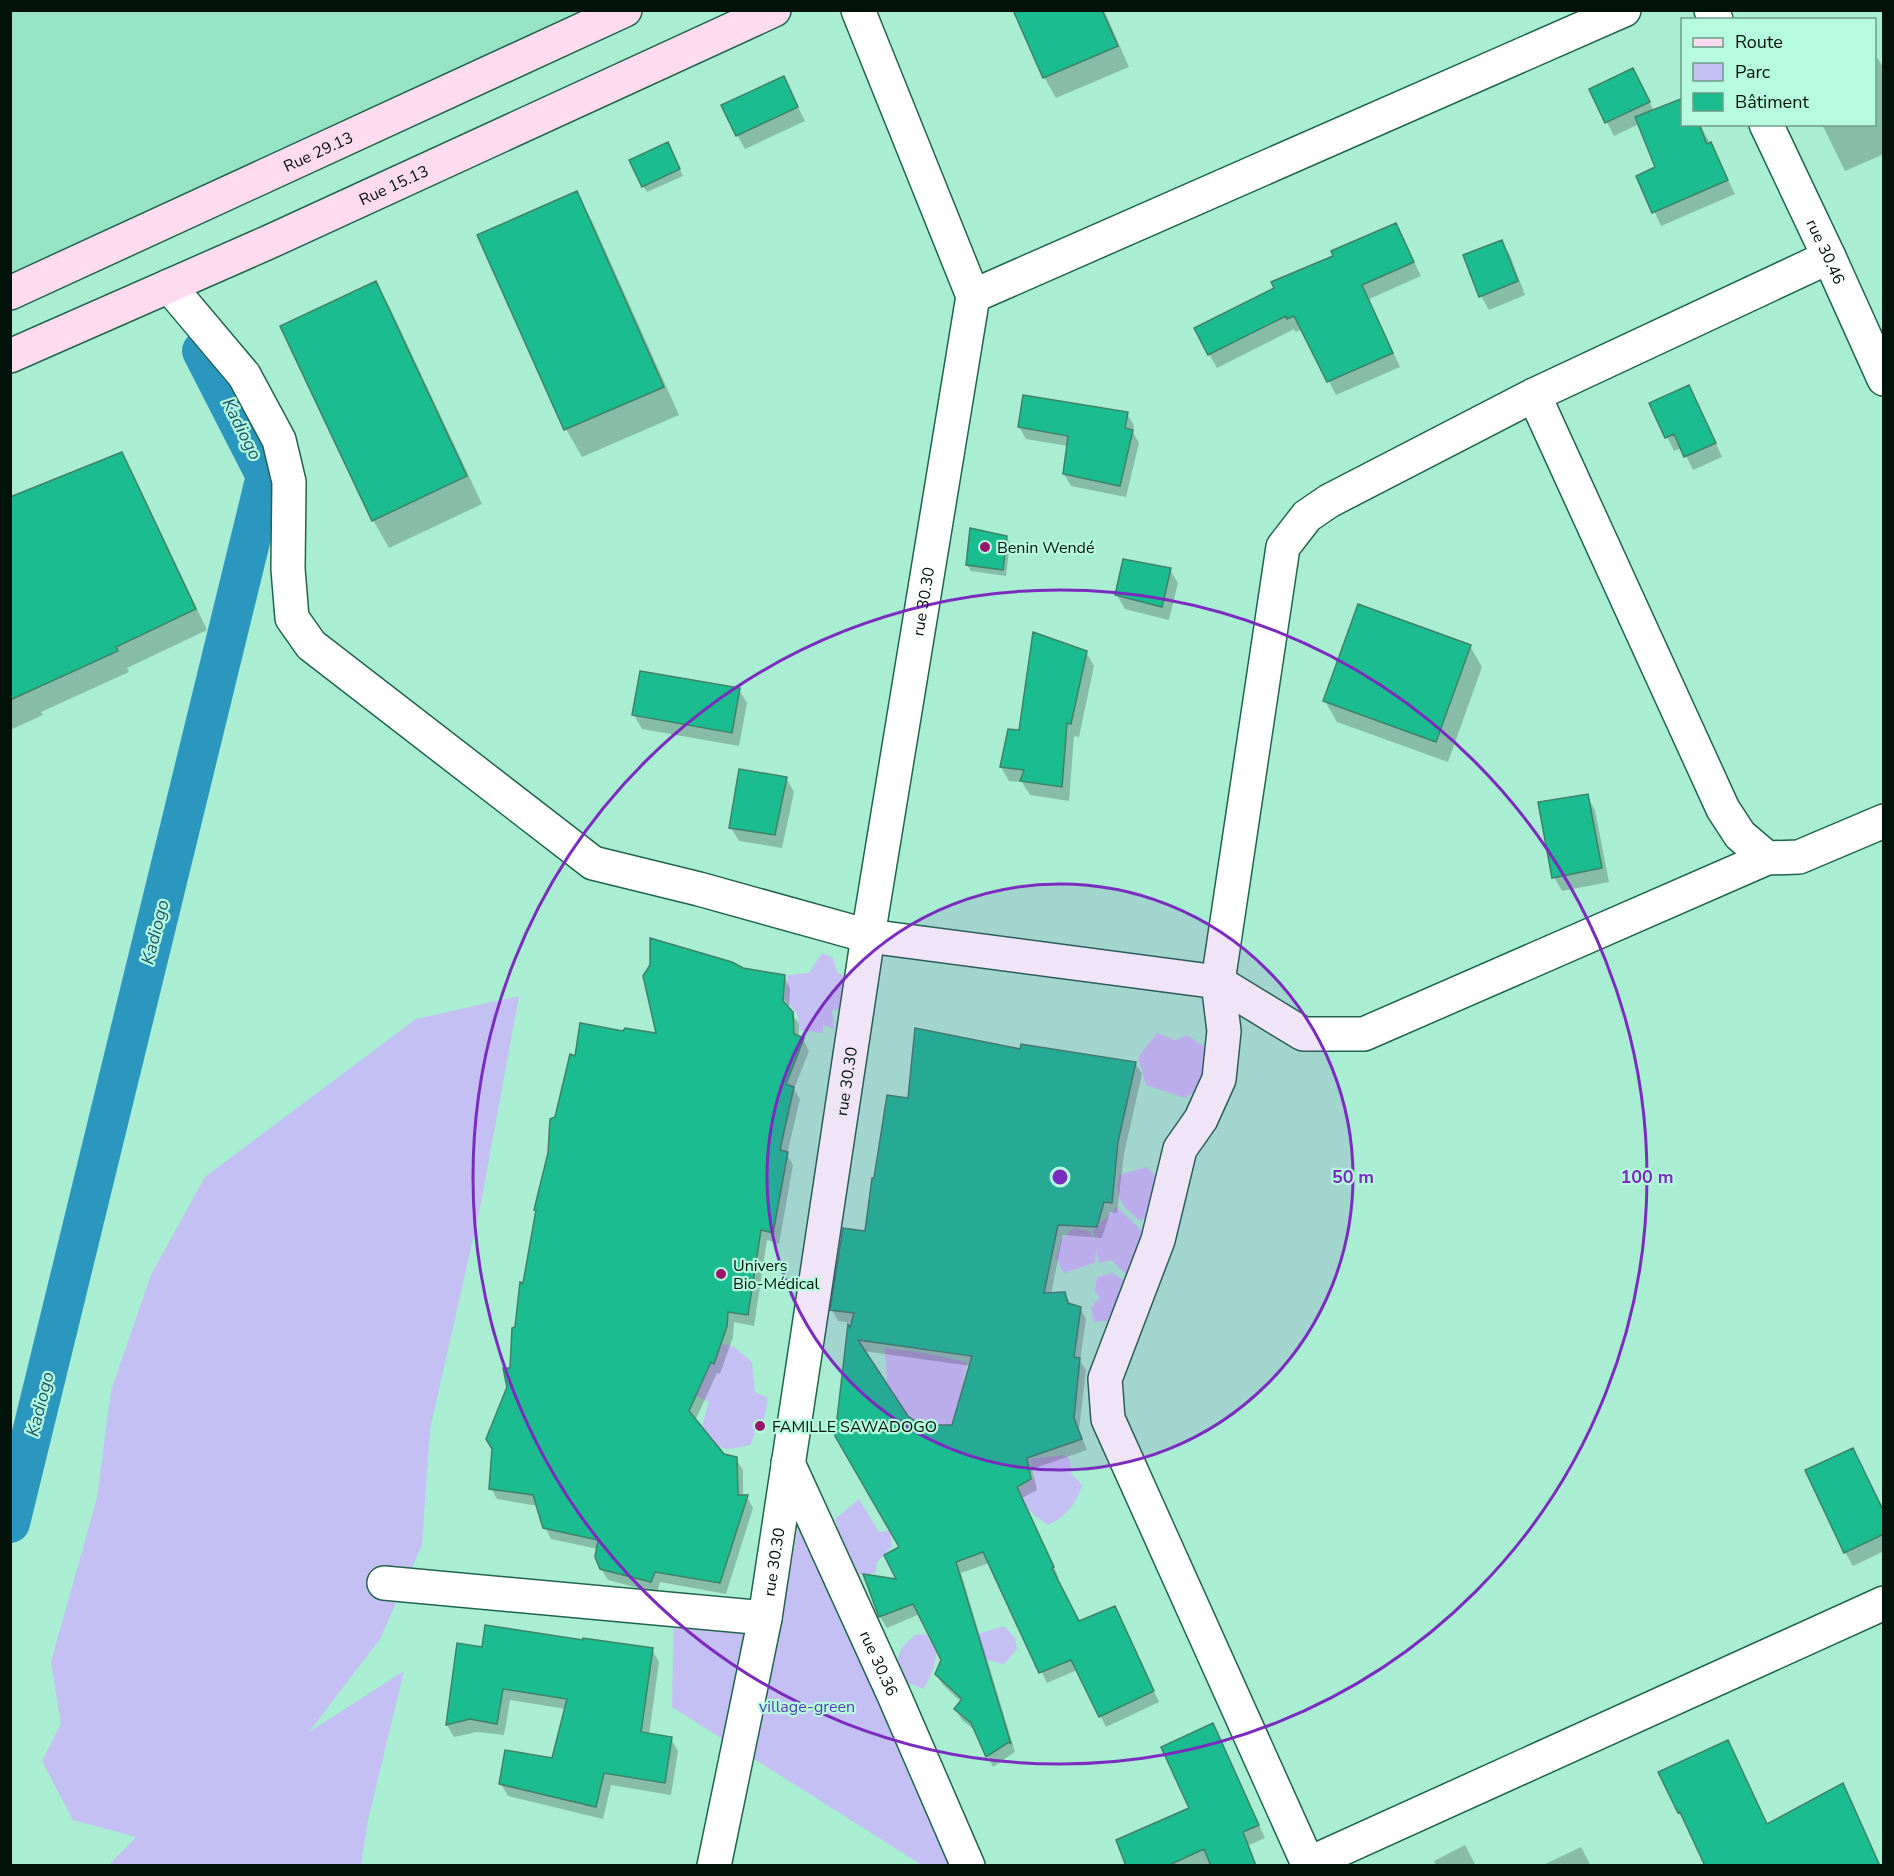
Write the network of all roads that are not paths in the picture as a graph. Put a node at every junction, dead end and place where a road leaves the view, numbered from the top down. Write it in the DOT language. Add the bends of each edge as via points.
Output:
graph roads {
  1 [pos="625,10"];
  2 [pos="774,10"];
  3 [pos="858,10"];
  4 [pos="1624,10"];
  5 [pos="1767,126"];
  6 [pos="1829,256"];
  7 [pos="169,286"];
  8 [pos="10,293"];
  9 [pos="974,296"];
  10 [pos="10,356"];
  11 [pos="1884,379"];
  12 [pos="1534,396"];
  13 [pos="1884,821"];
  14 [pos="1767,858"];
  15 [pos="868,936"];
  16 [pos="1218,982"];
  17 [pos="788,1463"];
  18 [pos="384,1583"];
  19 [pos="1884,1603"];
  20 [pos="765,1618"];
  21 [pos="1308,1865"];
  22 [pos="714,1866"];
  23 [pos="968,1866"];
  1 -- 8 [label="main road, Rue 29.13"];
  2 -- 7 [label="main road, Rue 15.13"];
  3 -- 9 [label="street"];
  4 -- 9 [label="street"];
  5 -- 6 [label="street, rue 30.46"];
  6 -- 11 [label="street, rue 30.46"];
  6 -- 12 [label="street"];
  7 -- 10 [label="main road, Rue 15.13"];
  7 -- 15 [label="street" via="244,375 279,440 289,482 292,618 311,645 593,863"];
  9 -- 15 [label="street, rue 30.30"];
  12 -- 14 [label="street" via="1723,809 1740,835"];
  12 -- 16 [label="street" via="1329,501 1307,516 1283,547"];
  13 -- 14 [label="street" via="1799,857"];
  14 -- 16 [label="street" via="1364,1034 1303,1034"];
  15 -- 16 [label="street"];
  15 -- 17 [label="street, rue 30.30"];
  16 -- 21 [label="street" via="1224,1031 1219,1079 1201,1119 1180,1149 1158,1240 1105,1378 1108,1419"];
  17 -- 20 [label="street, rue 30.30"];
  17 -- 23 [label="street, rue 30.36"];
  18 -- 20 [label="street"];
  19 -- 21 [label="street"];
  20 -- 22 [label="street, rue 30.30"];
}
